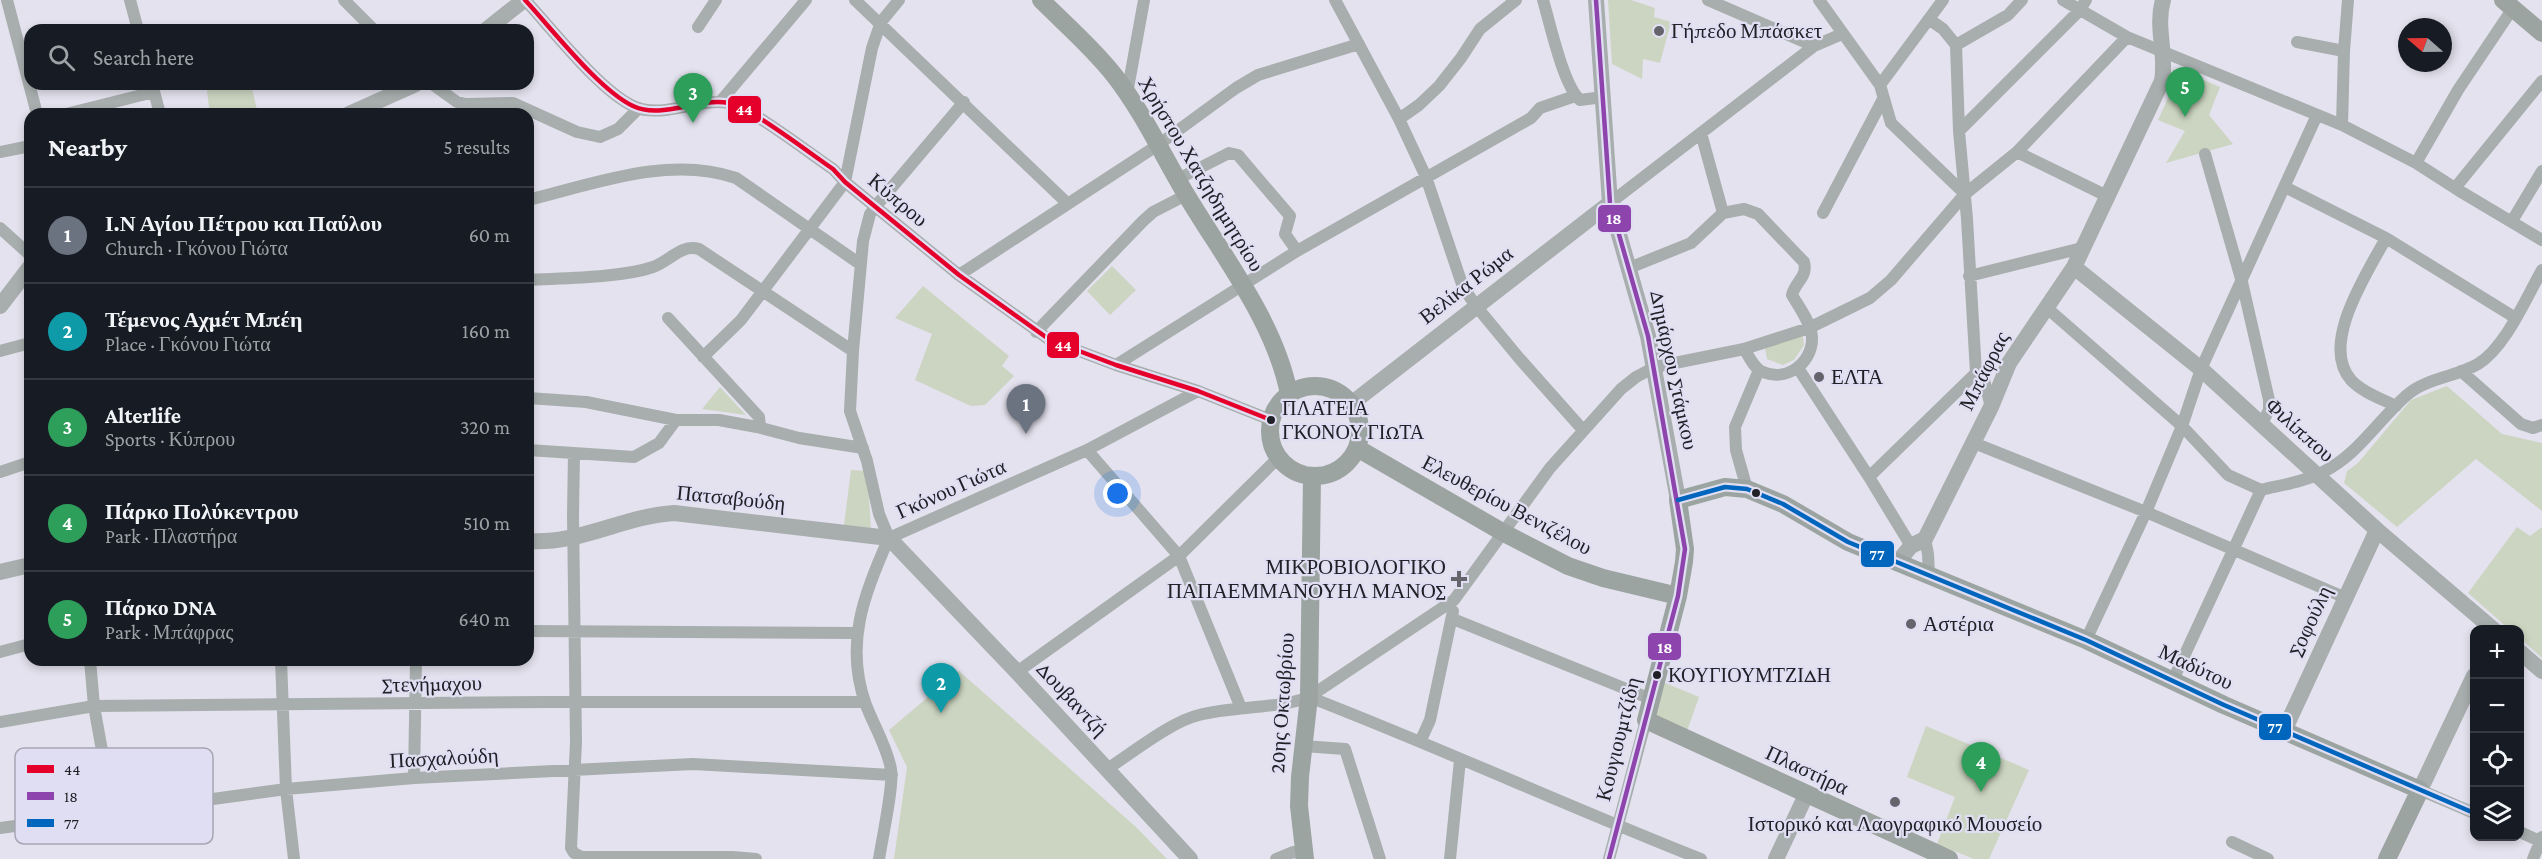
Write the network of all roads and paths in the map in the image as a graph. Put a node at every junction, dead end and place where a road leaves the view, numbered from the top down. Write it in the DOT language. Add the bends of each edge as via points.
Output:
graph roads {
  1 [pos="7,0"];
  2 [pos="130,0"];
  3 [pos="344,0"];
  4 [pos="524,0"];
  5 [pos="716,0"];
  6 [pos="806,0"];
  7 [pos="855,0"];
  8 [pos="899,0"];
  9 [pos="1041,0"];
  10 [pos="1144,0"];
  11 [pos="1335,0"];
  12 [pos="1516,0"];
  13 [pos="1543,0"];
  14 [pos="1596,0"];
  15 [pos="1708,0"];
  16 [pos="1819,0"];
  17 [pos="1943,0"];
  18 [pos="2022,0"];
  19 [pos="2063,0"];
  20 [pos="2163,0"];
  21 [pos="2348,0"];
  22 [pos="2508,4"];
  23 [pos="2082,5"];
  24 [pos="1930,20"];
  25 [pos="881,22"];
  26 [pos="136,24"];
  27 [pos="368,24"];
  28 [pos="494,24"];
  29 [pos="698,27"];
  30 [pos="2542,33"];
  31 [pos="1842,34"];
  32 [pos="2127,37"];
  33 [pos="2297,42"];
  34 [pos="1359,44"];
  35 [pos="1956,45"];
  36 [pos="1814,46"];
  37 [pos="2161,51"];
  38 [pos="2344,51"];
  39 [pos="24,65"];
  40 [pos="2542,81"];
  41 [pos="1880,85"];
  42 [pos="31,90"];
  43 [pos="146,90"];
  44 [pos="154,90"];
  45 [pos="403,90"];
  46 [pos="441,90"];
  47 [pos="1127,94"];
  48 [pos="1603,97"];
  49 [pos="1577,98"];
  50 [pos="1883,99"];
  51 [pos="720,102"];
  52 [pos="964,102"];
  53 [pos="35,108"];
  54 [pos="86,108"];
  55 [pos="158,108"];
  56 [pos="362,108"];
  57 [pos="524,108"];
  58 [pos="639,108"];
  59 [pos="534,113"];
  60 [pos="2317,115"];
  61 [pos="1399,118"];
  62 [pos="2342,125"];
  63 [pos="1959,131"];
  64 [pos="1701,133"];
  65 [pos="1158,145"];
  66 [pos="24,147"];
  67 [pos="0,152"];
  68 [pos="2017,152"];
  69 [pos="2205,154"];
  70 [pos="2416,163"];
  71 [pos="2542,171"];
  72 [pos="1426,177"];
  73 [pos="845,182"];
  74 [pos="1182,187"];
  75 [pos="2285,187"];
  76 [pos="2455,188"];
  77 [pos="1965,194"];
  78 [pos="2106,196"];
  79 [pos="534,199"];
  80 [pos="1068,203"];
  81 [pos="1610,203"];
  82 [pos="876,206"];
  83 [pos="1723,213"];
  84 [pos="1823,213"];
  85 [pos="2512,221"];
  86 [pos="0,228"];
  87 [pos="812,229"];
  88 [pos="2386,238"];
  89 [pos="2542,240"];
  90 [pos="2082,248"];
  91 [pos="24,250"];
  92 [pos="1298,251"];
  93 [pos="860,264"];
  94 [pos="2074,267"];
  95 [pos="1629,268"];
  96 [pos="2542,270"];
  97 [pos="24,275"];
  98 [pos="958,275"];
  99 [pos="1969,276"];
  100 [pos="534,280"];
  101 [pos="2242,282"];
  102 [pos="1243,284"];
  103 [pos="764,292"];
  104 [pos="0,306"];
  105 [pos="1476,306"];
  106 [pos="2047,308"];
  107 [pos="2514,317"];
  108 [pos="668,318"];
  109 [pos="1809,328"];
  110 [pos="1036,332"];
  111 [pos="24,345"];
  112 [pos="1744,349"];
  113 [pos="0,351"];
  114 [pos="853,351"];
  115 [pos="703,357"];
  116 [pos="1116,365"];
  117 [pos="1654,367"];
  118 [pos="1798,368"];
  119 [pos="2201,369"];
  120 [pos="1759,370"];
  121 [pos="2461,372"];
  122 [pos="1976,373"];
  123 [pos="1198,391"];
  124 [pos="1289,394"];
  125 [pos="534,398"];
  126 [pos="1351,404"];
  127 [pos="2396,406"];
  128 [pos="1991,407"];
  129 [pos="676,420"];
  130 [pos="1271,420"];
  131 [pos="2261,425"];
  132 [pos="2542,425"];
  133 [pos="2182,426"];
  134 [pos="760,428"];
  135 [pos="1583,430"];
  136 [pos="1974,443"];
  137 [pos="863,448"];
  138 [pos="1357,448"];
  139 [pos="534,450"];
  140 [pos="1087,450"];
  141 [pos="574,453"];
  142 [pos="1278,458"];
  143 [pos="24,464"];
  144 [pos="0,472"];
  145 [pos="2316,475"];
  146 [pos="1312,477"];
  147 [pos="1869,477"];
  148 [pos="1747,489"];
  149 [pos="2261,490"];
  150 [pos="1678,500"];
  151 [pos="2146,512"];
  152 [pos="2377,530"];
  153 [pos="1504,532"];
  154 [pos="889,538"];
  155 [pos="573,539"];
  156 [pos="534,541"];
  157 [pos="1918,542"];
  158 [pos="2234,550"];
  159 [pos="1179,556"];
  160 [pos="1897,563"];
  161 [pos="24,566"];
  162 [pos="0,572"];
  163 [pos="1929,574"];
  164 [pos="1678,596"];
  165 [pos="2346,598"];
  166 [pos="1454,600"];
  167 [pos="1453,619"];
  168 [pos="2488,625"];
  169 [pos="574,630"];
  170 [pos="534,631"];
  171 [pos="856,633"];
  172 [pos="2086,640"];
  173 [pos="24,646"];
  174 [pos="0,652"];
  175 [pos="2524,656"];
  176 [pos="91,666"];
  177 [pos="281,666"];
  178 [pos="416,666"];
  179 [pos="1017,672"];
  180 [pos="2542,672"];
  181 [pos="2474,679"];
  182 [pos="2173,680"];
  183 [pos="1309,697"];
  184 [pos="1651,699"];
  185 [pos="575,702"];
  186 [pos="865,702"];
  187 [pos="415,704"];
  188 [pos="283,705"];
  189 [pos="94,706"];
  190 [pos="1241,708"];
  191 [pos="1646,720"];
  192 [pos="0,722"];
  193 [pos="2284,731"];
  194 [pos="1421,740"];
  195 [pos="1303,746"];
  196 [pos="102,748"];
  197 [pos="1460,760"];
  198 [pos="1107,769"];
  199 [pos="574,770"];
  200 [pos="892,775"];
  201 [pos="414,778"];
  202 [pos="286,789"];
  203 [pos="2420,790"];
  204 [pos="1806,795"];
  205 [pos="213,799"];
  206 [pos="2470,811"];
  207 [pos="15,826"];
  208 [pos="1619,826"];
  209 [pos="0,828"];
  210 [pos="2524,833"];
  211 [pos="2542,840"];
  212 [pos="2232,842"];
  213 [pos="1305,856"];
  214 [pos="1692,857"];
  215 [pos="294,859"];
  216 [pos="756,859"];
  217 [pos="879,859"];
  218 [pos="1190,859"];
  219 [pos="1276,859"];
  220 [pos="1380,859"];
  221 [pos="1450,859"];
  222 [pos="1609,859"];
  223 [pos="1776,859"];
  224 [pos="1949,859"];
  225 [pos="2268,859"];
  226 [pos="2387,859"];
  227 [pos="2533,859"];
  1 -- 39 [label="street"];
  2 -- 26 [label="street"];
  3 -- 27 [label="street"];
  4 -- 28 [label="street"];
  4 -- 58 [label="street" via="605,86"];
  5 -- 29 [label="street"];
  6 -- 51 [label="street"];
  7 -- 25 [label="street"];
  8 -- 25 [label="street"];
  9 -- 47 [label="main road, Χρήστου Χατζηδημητρίου" via="1100,59"];
  10 -- 47 [label="street"];
  11 -- 34 [label="street"];
  12 -- 61 [label="street" via="1480,29 1439,86"];
  13 -- 49 [label="street" via="1567,81"];
  14 -- 48 [label="street, Δημάρχου Στάμκου"];
  15 -- 36 [label="street"];
  16 -- 31 [label="street"];
  17 -- 24 [label="street"];
  18 -- 35 [label="street" via="2008,15"];
  19 -- 23 [label="street"];
  20 -- 37 [label="street, Μπάφρας"];
  21 -- 38 [label="street"];
  22 -- 30 [label="main road"];
  22 -- 70 [label="street"];
  23 -- 32 [label="street"];
  23 -- 63 [label="street"];
  24 -- 35 [label="street"];
  24 -- 41 [label="street"];
  25 -- 52 [label="street"];
  25 -- 73 [label="street"];
  31 -- 36 [label="street"];
  31 -- 41 [label="street"];
  32 -- 37 [label="street"];
  32 -- 68 [label="street"];
  33 -- 38 [label="street"];
  34 -- 61 [label="street"];
  34 -- 65 [label="street" via="1258,75"];
  35 -- 63 [label="street"];
  36 -- 64 [label="street"];
  37 -- 60 [label="street"];
  37 -- 78 [label="street, Μπάφρας" via="2165,61 2162,81"];
  38 -- 62 [label="street"];
  40 -- 76 [label="street"];
  41 -- 50 [label="street"];
  42 -- 53 [label="street"];
  43 -- 54 [label="street"];
  44 -- 55 [label="street"];
  45 -- 56 [label="street"];
  46 -- 57 [label="street" via="466,104 513,103"];
  47 -- 65 [label="main road, Χρήστου Χατζηδημητρίου"];
  48 -- 49 [label="street"];
  48 -- 81 [label="street, Δημάρχου Στάμκου"];
  49 -- 72 [label="street" via="1540,108 1531,118"];
  50 -- 77 [label="street" via="1891,123"];
  50 -- 84 [label="street"];
  51 -- 58 [label="street, Κύπρου" via="652,111"];
  51 -- 73 [label="street, Κύπρου" via="737,105 833,169"];
  52 -- 80 [label="street"];
  52 -- 82 [label="street"];
  58 -- 59 [label="street" via="618,129 600,137 577,132"];
  60 -- 62 [label="street"];
  60 -- 75 [label="street"];
  61 -- 72 [label="street"];
  62 -- 70 [label="street"];
  63 -- 77 [label="street"];
  64 -- 81 [label="street"];
  64 -- 83 [label="street"];
  65 -- 74 [label="main road, Χρήστου Χατζηδημητρίου"];
  65 -- 80 [label="street"];
  66 -- 67 [label="street"];
  68 -- 77 [label="street"];
  68 -- 78 [label="street"];
  69 -- 101 [label="street"];
  70 -- 76 [label="street"];
  71 -- 85 [label="street"];
  72 -- 92 [label="street"];
  72 -- 105 [label="street" via="1463,287"];
  73 -- 82 [label="street, Κύπρου"];
  73 -- 87 [label="street"];
  74 -- 92 [label="street" via="1228,153 1238,155 1290,216 1285,234"];
  74 -- 102 [label="main road, Χρήστου Χατζηδημητρίου"];
  74 -- 110 [label="street" via="1143,221"];
  75 -- 88 [label="street"];
  75 -- 101 [label="street"];
  76 -- 85 [label="street"];
  77 -- 99 [label="street"];
  77 -- 109 [label="street" via="1881,289"];
  78 -- 90 [label="street, Μπάφρας"];
  79 -- 87 [label="street" via="617,178 693,168 736,178"];
  80 -- 98 [label="street"];
  81 -- 95 [label="street, Δημάρχου Στάμκου"];
  81 -- 105 [label="street, Βελίκα Ρώμα"];
  82 -- 93 [label="street" via="865,230"];
  82 -- 98 [label="street, Κύπρου"];
  83 -- 95 [label="street" via="1691,243"];
  83 -- 109 [label="street" via="1744,209 1758,214 1804,262 1805,272 1792,295"];
  85 -- 89 [label="street"];
  86 -- 91 [label="street"];
  87 -- 93 [label="street"];
  87 -- 103 [label="street"];
  88 -- 107 [label="street"];
  88 -- 127 [label="street" via="2345,320 2341,348 2351,380"];
  90 -- 94 [label="street, Μπάφρας"];
  90 -- 99 [label="street"];
  92 -- 102 [label="street"];
  93 -- 114 [label="street"];
  94 -- 106 [label="street, Μπάφρας"];
  94 -- 119 [label="street, Φιλίππου"];
  95 -- 117 [label="street, Δημάρχου Στάμκου"];
  96 -- 107 [label="street"];
  97 -- 104 [label="street"];
  98 -- 110 [label="street, Κύπρου"];
  99 -- 122 [label="street"];
  100 -- 103 [label="street" via="653,267 689,247 699,249"];
  101 -- 119 [label="street"];
  101 -- 131 [label="street" via="2270,405"];
  102 -- 116 [label="street"];
  102 -- 124 [label="main road, Χρήστου Χατζηδημητρίου" via="1284,368"];
  103 -- 114 [label="street"];
  103 -- 115 [label="street"];
  105 -- 126 [label="street, Βελίκα Ρώμα"];
  105 -- 135 [label="street"];
  106 -- 128 [label="street, Μπάφρας" via="2014,354"];
  106 -- 133 [label="street"];
  107 -- 121 [label="street" via="2493,351"];
  108 -- 115 [label="street"];
  109 -- 112 [label="street"];
  109 -- 118 [label="street" via="1810,348"];
  110 -- 116 [label="street, Κύπρου"];
  111 -- 113 [label="street"];
  112 -- 117 [label="street"];
  112 -- 120 [label="street"];
  114 -- 137 [label="street" via="850,411"];
  115 -- 134 [label="street" via="759,417"];
  116 -- 123 [label="street, Κύπρου"];
  117 -- 135 [label="street" via="1621,389"];
  117 -- 150 [label="street, Δημάρχου Στάμκου"];
  118 -- 120 [label="street" via="1783,374"];
  118 -- 147 [label="street"];
  119 -- 131 [label="street, Φιλίππου"];
  119 -- 133 [label="street"];
  120 -- 148 [label="street" via="1736,427 1736,450"];
  121 -- 127 [label="street" via="2418,388"];
  121 -- 132 [label="street" via="2521,424 2533,428"];
  122 -- 128 [label="street" via="1984,380"];
  122 -- 147 [label="street"];
  123 -- 130 [label="street, Κύπρου"];
  123 -- 140 [label="street, Γκόνου Γιώτα"];
  124 -- 126 [label="main road" via="1318,386 1338,392"];
  124 -- 130 [label="main road"];
  125 -- 129 [label="street" via="586,402"];
  126 -- 138 [label="main road" via="1360,425"];
  127 -- 145 [label="street" via="2345,458"];
  128 -- 136 [label="street, Μπάφρας"];
  129 -- 134 [label="street" via="719,420"];
  129 -- 141 [label="street" via="659,443 639,456"];
  130 -- 142 [label="main road" via="1270,440"];
  131 -- 145 [label="street, Φιλίππου"];
  133 -- 149 [label="street" via="2228,475"];
  133 -- 151 [label="street"];
  134 -- 137 [label="street"];
  135 -- 153 [label="street"];
  136 -- 151 [label="street"];
  136 -- 157 [label="street, Μπάφρας"];
  137 -- 154 [label="street"];
  138 -- 146 [label="main road" via="1334,472"];
  138 -- 153 [label="main road, Ελευθερίου Βενιζέλου"];
  139 -- 141 [label="street"];
  140 -- 154 [label="street, Γκόνου Γιώτα"];
  140 -- 159 [label="street"];
  141 -- 155 [label="street"];
  142 -- 146 [label="main road" via="1289,469"];
  142 -- 159 [label="street"];
  143 -- 144 [label="street"];
  145 -- 149 [label="street"];
  145 -- 152 [label="street, Φιλίππου"];
  146 -- 183 [label="main road, 20ης Οκτωβρίου"];
  147 -- 157 [label="street"];
  148 -- 150 [label="main road" via="1725,487"];
  148 -- 160 [label="main road, Μαδύτου"];
  149 -- 158 [label="street"];
  150 -- 164 [label="main road, Κουγιουμτζίδη" via="1685,549"];
  151 -- 158 [label="street"];
  151 -- 172 [label="street"];
  152 -- 165 [label="street, Σοφούλη"];
  152 -- 168 [label="street, Φιλίππου"];
  153 -- 164 [label="main road, Ελευθερίου Βενιζέλου" via="1568,566"];
  153 -- 166 [label="street"];
  154 -- 155 [label="street, Πατσαβούδη" via="674,513 647,516"];
  154 -- 171 [label="street, Γκόνου Γιώτα"];
  154 -- 179 [label="street, Δουβαντζή"];
  155 -- 156 [label="street, Πατσαβούδη"];
  155 -- 169 [label="street"];
  157 -- 160 [label="street, Μπάφρας"];
  157 -- 163 [label="street"];
  158 -- 165 [label="street"];
  158 -- 182 [label="street"];
  159 -- 179 [label="street"];
  159 -- 190 [label="street"];
  160 -- 163 [label="main road, Μαδύτου"];
  161 -- 162 [label="street"];
  163 -- 172 [label="main road, Μαδύτου"];
  164 -- 184 [label="main road, Κουγιουμτζίδη"];
  165 -- 193 [label="street, Σοφούλη"];
  166 -- 167 [label="street"];
  166 -- 183 [label="street"];
  167 -- 184 [label="street"];
  167 -- 194 [label="street" via="1430,720"];
  169 -- 170 [label="street"];
  169 -- 171 [label="street"];
  169 -- 185 [label="street"];
  171 -- 186 [label="street, Γκόνου Γιώτα"];
  172 -- 182 [label="main road, Μαδύτου"];
  173 -- 174 [label="street"];
  175 -- 180 [label="street"];
  176 -- 189 [label="street"];
  177 -- 188 [label="street"];
  178 -- 187 [label="street"];
  179 -- 198 [label="street, Δουβαντζή"];
  181 -- 203 [label="street"];
  182 -- 193 [label="main road, Μαδύτου"];
  183 -- 190 [label="street" via="1294,703"];
  183 -- 194 [label="street"];
  183 -- 195 [label="main road, 20ης Οκτωβρίου"];
  184 -- 191 [label="main road, Κουγιουμτζίδη"];
  185 -- 186 [label="street, Στενήμαχου"];
  185 -- 187 [label="street, Στενήμαχου"];
  185 -- 199 [label="street"];
  186 -- 200 [label="street, Γκόνου Γιώτα"];
  187 -- 188 [label="street, Στενήμαχου"];
  187 -- 201 [label="street"];
  188 -- 189 [label="street, Στενήμαχου"];
  188 -- 202 [label="street"];
  189 -- 192 [label="street, Στενήμαχου"];
  189 -- 196 [label="street"];
  190 -- 198 [label="street" via="1192,717"];
  191 -- 204 [label="main road, Πλαστήρα"];
  191 -- 208 [label="street, Κουγιουμτζίδη"];
  193 -- 203 [label="main road, Μαδύτου"];
  194 -- 197 [label="street"];
  195 -- 213 [label="main road, 20ης Οκτωβρίου" via="1299,806"];
  195 -- 220 [label="street" via="1345,749"];
  197 -- 208 [label="street"];
  197 -- 221 [label="street"];
  198 -- 218 [label="street, Δουβαντζή"];
  199 -- 200 [label="street, Πασχαλούδη" via="693,764"];
  199 -- 201 [label="street, Πασχαλούδη"];
  199 -- 216 [label="street" via="570,842 573,853 582,857"];
  200 -- 217 [label="street, Γκόνου Γιώτα"];
  201 -- 202 [label="street, Πασχαλούδη"];
  202 -- 205 [label="street, Πασχαλούδη"];
  202 -- 215 [label="street"];
  203 -- 206 [label="street, Μαδύτου"];
  203 -- 226 [label="main road"];
  204 -- 223 [label="street"];
  204 -- 224 [label="main road, Πλαστήρα"];
  207 -- 209 [label="street, Πασχαλούδη"];
  208 -- 214 [label="street"];
  208 -- 222 [label="street, Κουγιουμτζίδη"];
  210 -- 211 [label="street"];
  211 -- 227 [label="street"];
  212 -- 225 [label="street"];
  213 -- 219 [label="street" via="1293,852"];
}
